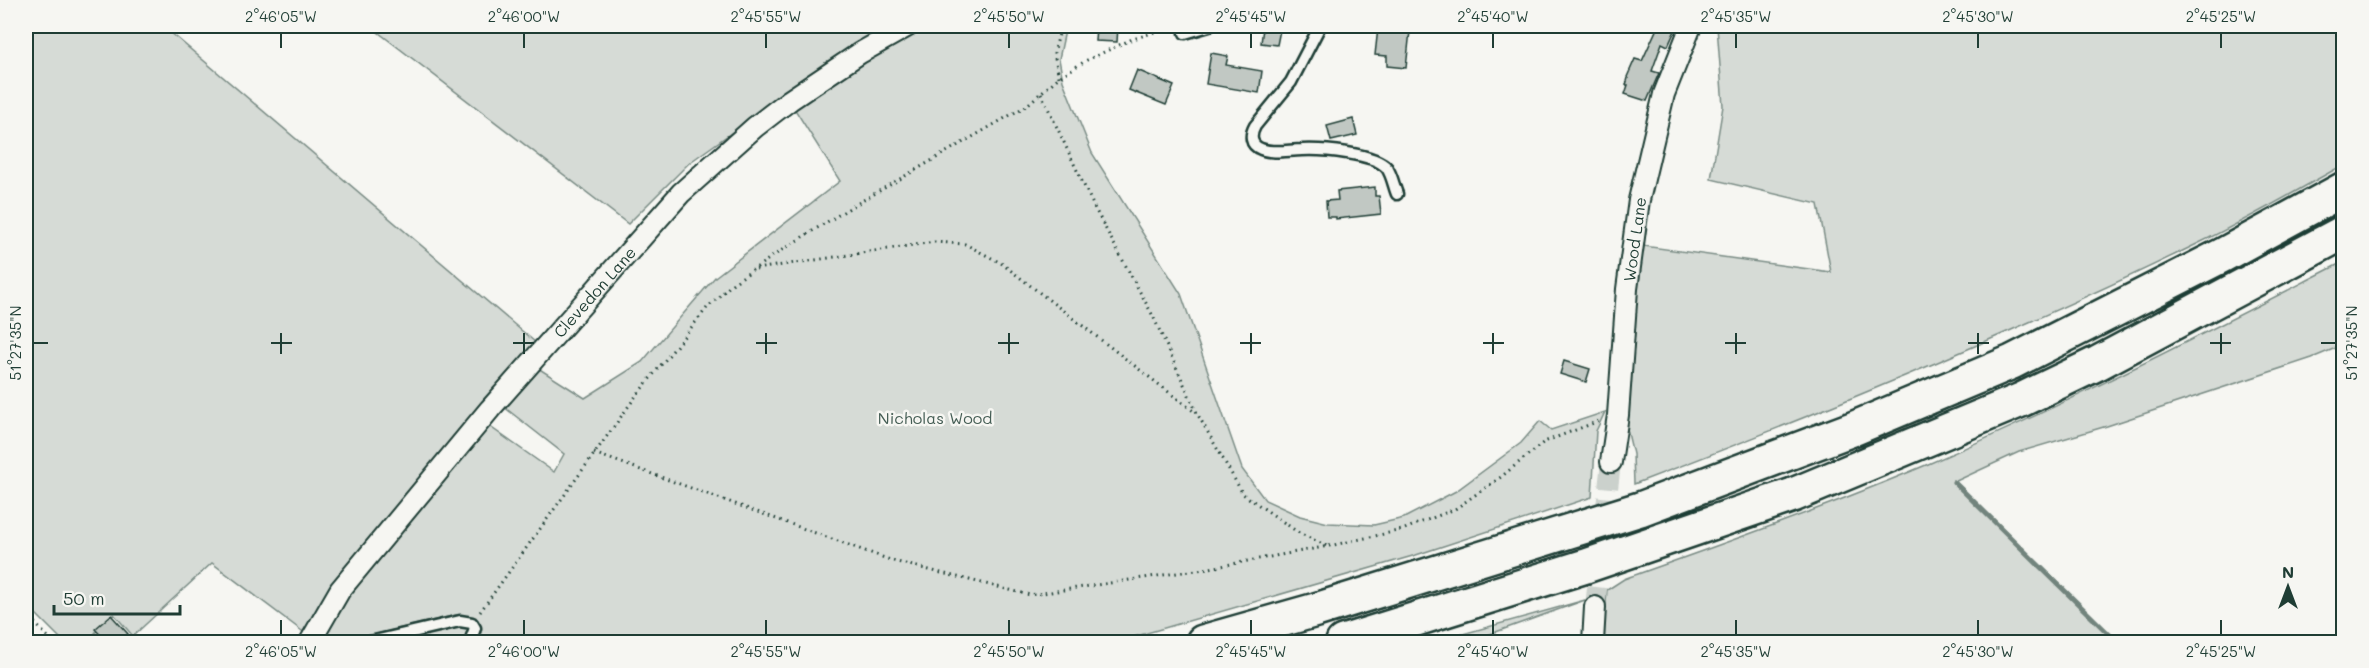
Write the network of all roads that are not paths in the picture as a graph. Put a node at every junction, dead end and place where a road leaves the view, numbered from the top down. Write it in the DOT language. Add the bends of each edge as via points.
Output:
graph roads {
  1 [pos="908,26"];
  2 [pos="1209,26"];
  3 [pos="1320,26"];
  4 [pos="1691,26"];
  5 [pos="1185,33"];
  6 [pos="2343,189"];
  7 [pos="1397,194"];
  8 [pos="2343,232"];
  9 [pos="1611,462"];
  10 [pos="1595,608"];
  11 [pos="310,642"];
  12 [pos="370,642"];
  13 [pos="470,642"];
  14 [pos="1203,642"];
  15 [pos="1343,642"];
  16 [pos="1593,642"];
  1 -- 11 [label="street, Clevedon Lane" via="790,100 681,193 489,409 340,590"];
  2 -- 5 [label="lane"];
  3 -- 7 [label="lane" via="1291,82 1255,126 1254,144 1265,151 1340,153 1375,160 1387,168"];
  4 -- 9 [label="street, Wood Lane" via="1664,94 1639,200"];
  6 -- 14 [label="highway" via="2012,362 1855,428 1640,508"];
  8 -- 15 [label="highway" via="2021,400 1793,495 1586,566"];
  10 -- 16 [label="street"];
  12 -- 13 [label="lane" via="451,622 472,623 475,633"];
}
